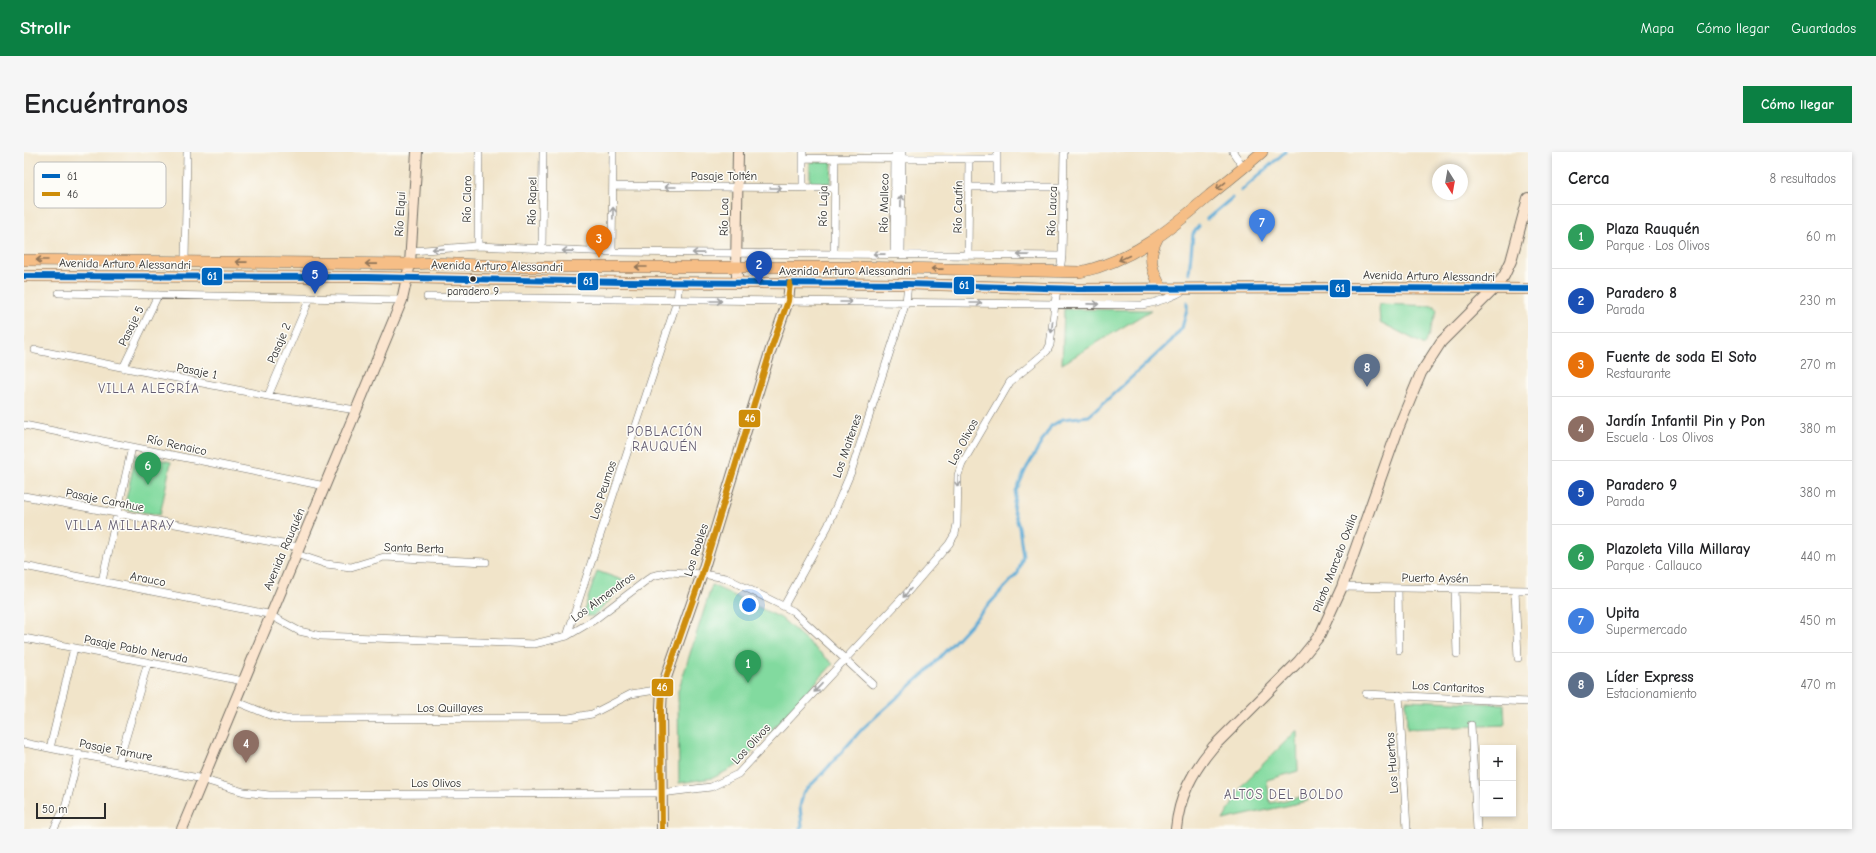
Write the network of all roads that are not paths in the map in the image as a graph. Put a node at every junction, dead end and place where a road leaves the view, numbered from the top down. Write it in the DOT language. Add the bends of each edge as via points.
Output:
graph roads {
  1 [pos="187,152"];
  2 [pos="417,152"];
  3 [pos="478,152"];
  4 [pos="543,152"];
  5 [pos="613,152"];
  6 [pos="738,152"];
  7 [pos="1064,152"];
  8 [pos="1233,152"];
  9 [pos="1262,152"];
  10 [pos="803,155"];
  11 [pos="898,155"];
  12 [pos="997,156"];
  13 [pos="835,158"];
  14 [pos="969,159"];
  15 [pos="1244,168"];
  16 [pos="613,186"];
  17 [pos="737,187"];
  18 [pos="969,187"];
  19 [pos="996,187"];
  20 [pos="803,188"];
  21 [pos="834,188"];
  22 [pos="1064,188"];
  23 [pos="1528,198"];
  24 [pos="1526,213"];
  25 [pos="1157,238"];
  26 [pos="478,246"];
  27 [pos="542,250"];
  28 [pos="411,251"];
  29 [pos="612,252"];
  30 [pos="737,253"];
  31 [pos="834,254"];
  32 [pos="897,254"];
  33 [pos="968,255"];
  34 [pos="1062,256"];
  35 [pos="24,260"];
  36 [pos="185,261"];
  37 [pos="410,264"];
  38 [pos="736,268"];
  39 [pos="1060,271"];
  40 [pos="1080,272"];
  41 [pos="24,276"];
  42 [pos="407,278"];
  43 [pos="679,282"];
  44 [pos="738,283"];
  45 [pos="790,283"];
  46 [pos="908,284"];
  47 [pos="1057,288"];
  48 [pos="1162,289"];
  49 [pos="1186,289"];
  50 [pos="1494,289"];
  51 [pos="1528,290"];
  52 [pos="59,293"];
  53 [pos="158,295"];
  54 [pos="427,297"];
  55 [pos="310,298"];
  56 [pos="402,300"];
  57 [pos="677,301"];
  58 [pos="788,302"];
  59 [pos="906,302"];
  60 [pos="1054,304"];
  61 [pos="35,350"];
  62 [pos="123,368"];
  63 [pos="268,396"];
  64 [pos="356,410"];
  65 [pos="24,425"];
  66 [pos="132,447"];
  67 [pos="325,486"];
  68 [pos="24,496"];
  69 [pos="117,513"];
  70 [pos="298,550"];
  71 [pos="486,562"];
  72 [pos="24,566"];
  73 [pos="702,574"];
  74 [pos="102,581"];
  75 [pos="1342,587"];
  76 [pos="1398,588"];
  77 [pos="1455,589"];
  78 [pos="1515,590"];
  79 [pos="1528,590"];
  80 [pos="784,606"];
  81 [pos="270,614"];
  82 [pos="567,636"];
  83 [pos="24,638"];
  84 [pos="74,648"];
  85 [pos="1399,650"];
  86 [pos="1457,654"];
  87 [pos="1518,658"];
  88 [pos="846,659"];
  89 [pos="148,662"];
  90 [pos="244,681"];
  91 [pos="872,684"];
  92 [pos="662,690"];
  93 [pos="1366,694"];
  94 [pos="1399,695"];
  95 [pos="235,701"];
  96 [pos="1528,702"];
  97 [pos="1471,725"];
  98 [pos="24,743"];
  99 [pos="50,748"];
  100 [pos="79,754"];
  101 [pos="119,761"];
  102 [pos="203,779"];
  103 [pos="661,793"];
  104 [pos="54,829"];
  105 [pos="182,829"];
  106 [pos="662,829"];
  107 [pos="1176,829"];
  108 [pos="1407,829"];
  109 [pos="1477,829"];
  1 -- 36 [label="street"];
  2 -- 28 [label="street, Río Elqui"];
  3 -- 26 [label="street, Río Claro"];
  4 -- 27 [label="street, Río Rapel"];
  5 -- 16 [label="street"];
  6 -- 17 [label="street, Río Loa"];
  7 -- 22 [label="street, Río Lauca"];
  8 -- 15 [label="street"];
  9 -- 15 [label="main road"];
  10 -- 13 [label="street"];
  10 -- 20 [label="street"];
  11 -- 13 [label="street"];
  11 -- 14 [label="street"];
  11 -- 32 [label="street, Río Malleco"];
  12 -- 14 [label="street"];
  12 -- 19 [label="street"];
  13 -- 21 [label="street, Río Laja"];
  14 -- 18 [label="street, Río Cautín"];
  15 -- 25 [label="main road, one-way"];
  17 -- 16 [label="street, Pasaje Toltén, one-way"];
  29 -- 16 [label="street, one-way"];
  17 -- 20 [label="street, Pasaje Toltén, one-way"];
  17 -- 30 [label="street, Río Loa"];
  18 -- 19 [label="street"];
  18 -- 33 [label="street, Río Cautín"];
  19 -- 22 [label="street"];
  20 -- 21 [label="street, Pasaje Toltén"];
  21 -- 31 [label="street, Río Laja"];
  22 -- 34 [label="street, Río Lauca"];
  23 -- 24 [label="street, Piloto Marcelo Oxilia"];
  24 -- 50 [label="street, Piloto Marcelo Oxilia" via="1511,261"];
  25 -- 40 [label="main road, one-way" via="1119,260"];
  25 -- 48 [label="main road" via="1152,250 1151,264"];
  26 -- 27 [label="street, Avenida Arturo Alessandri"];
  26 -- 28 [label="street, Avenida Arturo Alessandri, one-way"];
  29 -- 27 [label="street, Avenida Arturo Alessandri, one-way"];
  28 -- 37 [label="street, Río Elqui"];
  30 -- 29 [label="street, Avenida Arturo Alessandri, one-way"];
  30 -- 31 [label="street, Avenida Arturo Alessandri"];
  30 -- 38 [label="street, Río Loa"];
  32 -- 31 [label="street, Avenida Arturo Alessandri, one-way"];
  32 -- 33 [label="street, Avenida Arturo Alessandri"];
  34 -- 33 [label="street, Avenida Arturo Alessandri, one-way"];
  34 -- 39 [label="street, Río Lauca"];
  36 -- 35 [label="main road, Avenida Arturo Alessandri, one-way"];
  37 -- 36 [label="main road, Avenida Arturo Alessandri, one-way"];
  38 -- 37 [label="main road, Avenida Arturo Alessandri, one-way"];
  37 -- 42 [label="street, Río Elqui"];
  39 -- 38 [label="main road, Avenida Arturo Alessandri, one-way" via="855,267"];
  38 -- 44 [label="street, Río Loa"];
  39 -- 40 [label="main road, Avenida Arturo Alessandri"];
  40 -- 47 [label="main road"];
  41 -- 42 [label="main road, Avenida Arturo Alessandri"];
  42 -- 43 [label="main road, Avenida Arturo Alessandri"];
  42 -- 56 [label="street, Avenida Rauquén"];
  43 -- 44 [label="main road, Avenida Arturo Alessandri"];
  43 -- 57 [label="street, Los Peumos"];
  44 -- 45 [label="main road, Avenida Arturo Alessandri"];
  45 -- 46 [label="main road, Avenida Arturo Alessandri"];
  45 -- 58 [label="street, Los Robles"];
  46 -- 47 [label="main road, Avenida Arturo Alessandri"];
  46 -- 59 [label="street, Los Maitenes"];
  47 -- 48 [label="main road, Avenida Arturo Alessandri"];
  47 -- 60 [label="street, Los Olivos"];
  48 -- 49 [label="main road, Avenida Arturo Alessandri"];
  49 -- 50 [label="main road, Avenida Arturo Alessandri"];
  60 -- 49 [label="street, Avenida Arturo Alessandri, one-way" via="1142,306 1162,301"];
  50 -- 51 [label="main road, Avenida Arturo Alessandri"];
  50 -- 75 [label="street, Piloto Marcelo Oxilia" via="1442,342 1421,373 1398,429"];
  52 -- 53 [label="street"];
  53 -- 55 [label="street"];
  53 -- 62 [label="street, Pasaje 5"];
  54 -- 57 [label="street, Avenida Arturo Alessandri"];
  55 -- 56 [label="street"];
  55 -- 63 [label="street, Pasaje 2"];
  56 -- 64 [label="street, Avenida Rauquén"];
  57 -- 58 [label="street, Avenida Arturo Alessandri, one-way"];
  57 -- 82 [label="street, Los Peumos"];
  58 -- 59 [label="street, Avenida Arturo Alessandri, one-way"];
  58 -- 73 [label="street, Los Robles" via="771,349"];
  59 -- 60 [label="street, Avenida Arturo Alessandri, one-way"];
  59 -- 80 [label="street, Los Maitenes" via="852,472 828,526"];
  60 -- 88 [label="street, Los Olivos, one-way" via="1050,345 1047,351 1010,382 962,464 958,475 956,534 950,544"];
  61 -- 62 [label="street, Pasaje 1"];
  62 -- 63 [label="street, Pasaje 1"];
  63 -- 64 [label="street, Pasaje 1"];
  64 -- 67 [label="street, Avenida Rauquén"];
  65 -- 66 [label="street, Río Renaico"];
  66 -- 67 [label="street, Río Renaico"];
  66 -- 69 [label="street"];
  67 -- 70 [label="street, Avenida Rauquén"];
  68 -- 69 [label="street, Pasaje Carahue"];
  69 -- 70 [label="street, Pasaje Carahue"];
  69 -- 74 [label="street"];
  70 -- 71 [label="street, Santa Berta" via="326,564 351,567 384,557"];
  70 -- 81 [label="street, Avenida Rauquén"];
  72 -- 74 [label="street, Arauco"];
  73 -- 80 [label="street, Los Almendros" via="726,578"];
  73 -- 82 [label="street, Los Almendros" via="670,572 652,576 594,620"];
  73 -- 92 [label="street, Los Robles"];
  74 -- 81 [label="street, Arauco"];
  75 -- 76 [label="street, Puerto Aysén"];
  75 -- 107 [label="street, Piloto Marcelo Oxilia" via="1324,626 1307,653 1203,758 1184,792"];
  76 -- 77 [label="street, Puerto Aysén"];
  76 -- 85 [label="street"];
  77 -- 78 [label="street, Puerto Aysén"];
  77 -- 86 [label="street"];
  78 -- 79 [label="street, Puerto Aysén"];
  78 -- 87 [label="street"];
  80 -- 88 [label="street, Los Almendros" via="793,611"];
  81 -- 82 [label="street, Los Almendros" via="299,631 321,636 534,644"];
  81 -- 90 [label="street, Avenida Rauquén"];
  83 -- 84 [label="street, Pasaje Pablo Neruda"];
  84 -- 89 [label="street, Pasaje Pablo Neruda"];
  84 -- 99 [label="street"];
  88 -- 91 [label="street, Los Almendros"];
  88 -- 103 [label="street, Los Olivos, one-way" via="738,774 711,787"];
  89 -- 90 [label="street, Pasaje Pablo Neruda"];
  89 -- 101 [label="street"];
  90 -- 95 [label="street, Avenida Rauquén"];
  92 -- 95 [label="street, Los Quillayes" via="631,694 592,714 569,718 292,719 272,716"];
  92 -- 103 [label="street, Los Robles"];
  93 -- 94 [label="street, Los Cantaritos"];
  94 -- 96 [label="street, Los Cantaritos"];
  94 -- 108 [label="street, Los Huertos"];
  95 -- 102 [label="street, Avenida Rauquén"];
  97 -- 109 [label="street"];
  98 -- 99 [label="street, Pasaje Tamure"];
  99 -- 100 [label="street, Pasaje Tamure"];
  100 -- 101 [label="street, Pasaje Tamure"];
  100 -- 104 [label="street" via="66,805"];
  101 -- 102 [label="street, Pasaje Tamure"];
  102 -- 103 [label="street, Los Olivos" via="244,792 269,795"];
  102 -- 105 [label="street, Avenida Rauquén"];
  103 -- 106 [label="street, Los Robles"];
}
